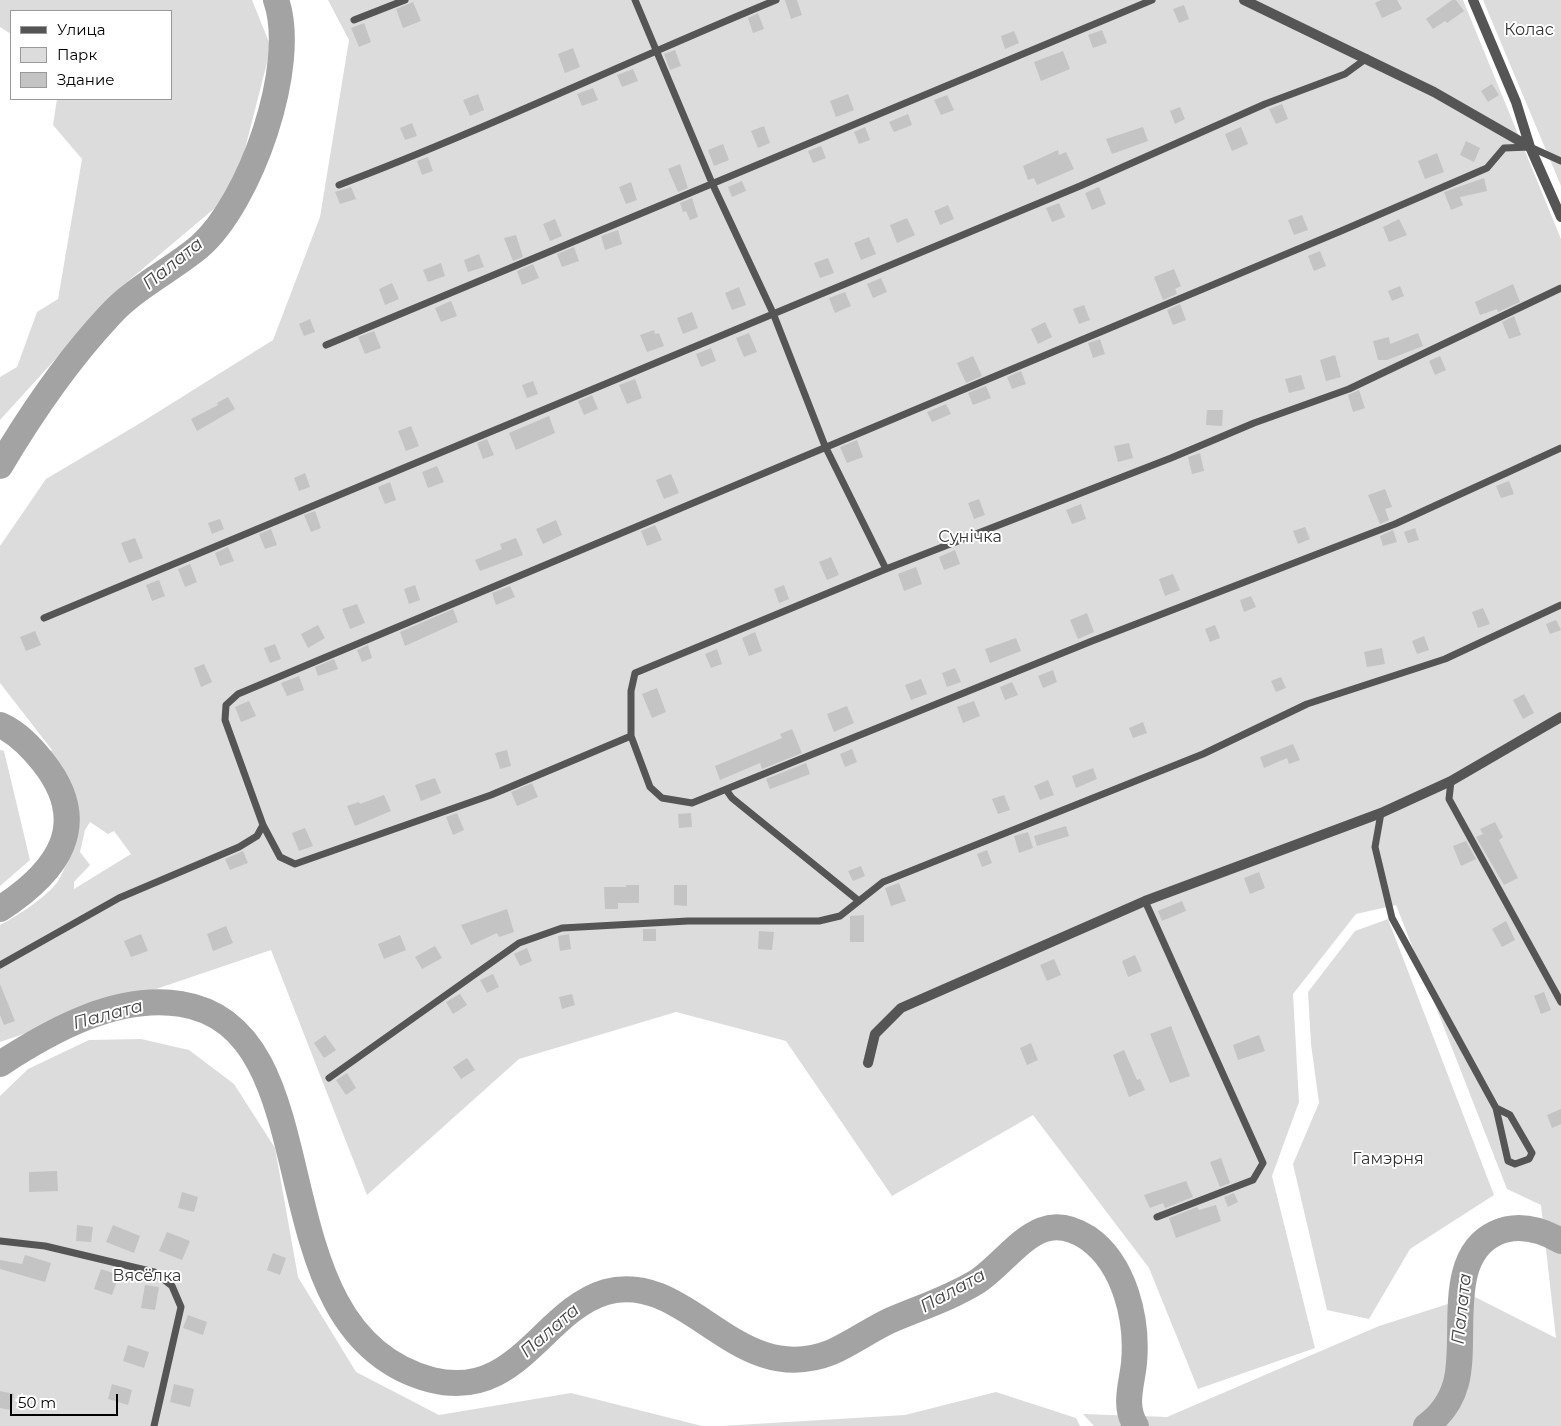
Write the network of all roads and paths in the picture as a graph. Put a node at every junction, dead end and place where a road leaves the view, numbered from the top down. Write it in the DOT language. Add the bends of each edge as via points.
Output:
graph roads {
  1 [pos="405,0"];
  2 [pos="635,0"];
  3 [pos="776,0"];
  4 [pos="1152,0"];
  5 [pos="1244,0"];
  6 [pos="1473,0"];
  7 [pos="354,20"];
  8 [pos="655,50"];
  9 [pos="1367,58"];
  10 [pos="1530,147"];
  11 [pos="1561,161"];
  12 [pos="712,183"];
  13 [pos="339,185"];
  14 [pos="1561,217"];
  15 [pos="1561,288"];
  16 [pos="773,313"];
  17 [pos="326,344"];
  18 [pos="825,446"];
  19 [pos="1561,448"];
  20 [pos="886,569"];
  21 [pos="1561,605"];
  22 [pos="44,618"];
  23 [pos="1561,717"];
  24 [pos="631,736"];
  25 [pos="1451,781"];
  26 [pos="727,791"];
  27 [pos="1381,813"];
  28 [pos="263,825"];
  29 [pos="859,901"];
  30 [pos="1145,901"];
  31 [pos="0,965"];
  32 [pos="1561,1002"];
  33 [pos="868,1063"];
  34 [pos="329,1078"];
  35 [pos="1496,1108"];
  36 [pos="1157,1217"];
  37 [pos="0,1240"];
  38 [pos="154,1426"];
  1 -- 7 [label="lane"];
  2 -- 8 [label="lane"];
  3 -- 8 [label="lane"];
  4 -- 12 [label="lane"];
  5 -- 9 [label="street"];
  6 -- 10 [label="street" via="1516,102"];
  8 -- 12 [label="lane"];
  8 -- 13 [label="lane" via="436,148"];
  9 -- 10 [label="street"];
  9 -- 16 [label="lane" via="1345,74 1265,104 1080,186"];
  10 -- 11 [label="lane"];
  10 -- 14 [label="street"];
  10 -- 18 [label="lane" via="1504,148 1487,168"];
  12 -- 16 [label="lane"];
  12 -- 17 [label="lane"];
  15 -- 20 [label="lane" via="1349,389 1254,423"];
  16 -- 18 [label="lane"];
  16 -- 22 [label="lane"];
  18 -- 20 [label="lane"];
  18 -- 28 [label="lane" via="238,694 226,705 225,720"];
  19 -- 26 [label="lane" via="1395,524 1092,641"];
  20 -- 24 [label="lane" via="635,673 631,691"];
  21 -- 29 [label="lane" via="1444,658 1308,704 1203,754 882,882"];
  23 -- 25 [label="street"];
  24 -- 26 [label="lane" via="650,787 662,798 692,803"];
  24 -- 28 [label="lane" via="491,794 295,864 280,857"];
  25 -- 27 [label="street"];
  25 -- 32 [label="lane" via="1449,798"];
  26 -- 29 [label="lane"];
  27 -- 30 [label="street"];
  27 -- 35 [label="lane" via="1375,847 1392,918"];
  28 -- 31 [label="lane" via="257,836 239,847 119,898"];
  29 -- 34 [label="lane" via="840,916 819,921 688,921 562,928 519,943"];
  30 -- 33 [label="street" via="901,1008 876,1034"];
  30 -- 36 [label="lane" via="1263,1163 1253,1180"];
  35 -- 35 [label="lane" via="1508,1161 1515,1164 1529,1159 1532,1153 1510,1115"];
  37 -- 38 [label="lane" via="45,1246 154,1272 172,1286 181,1307"];
}
